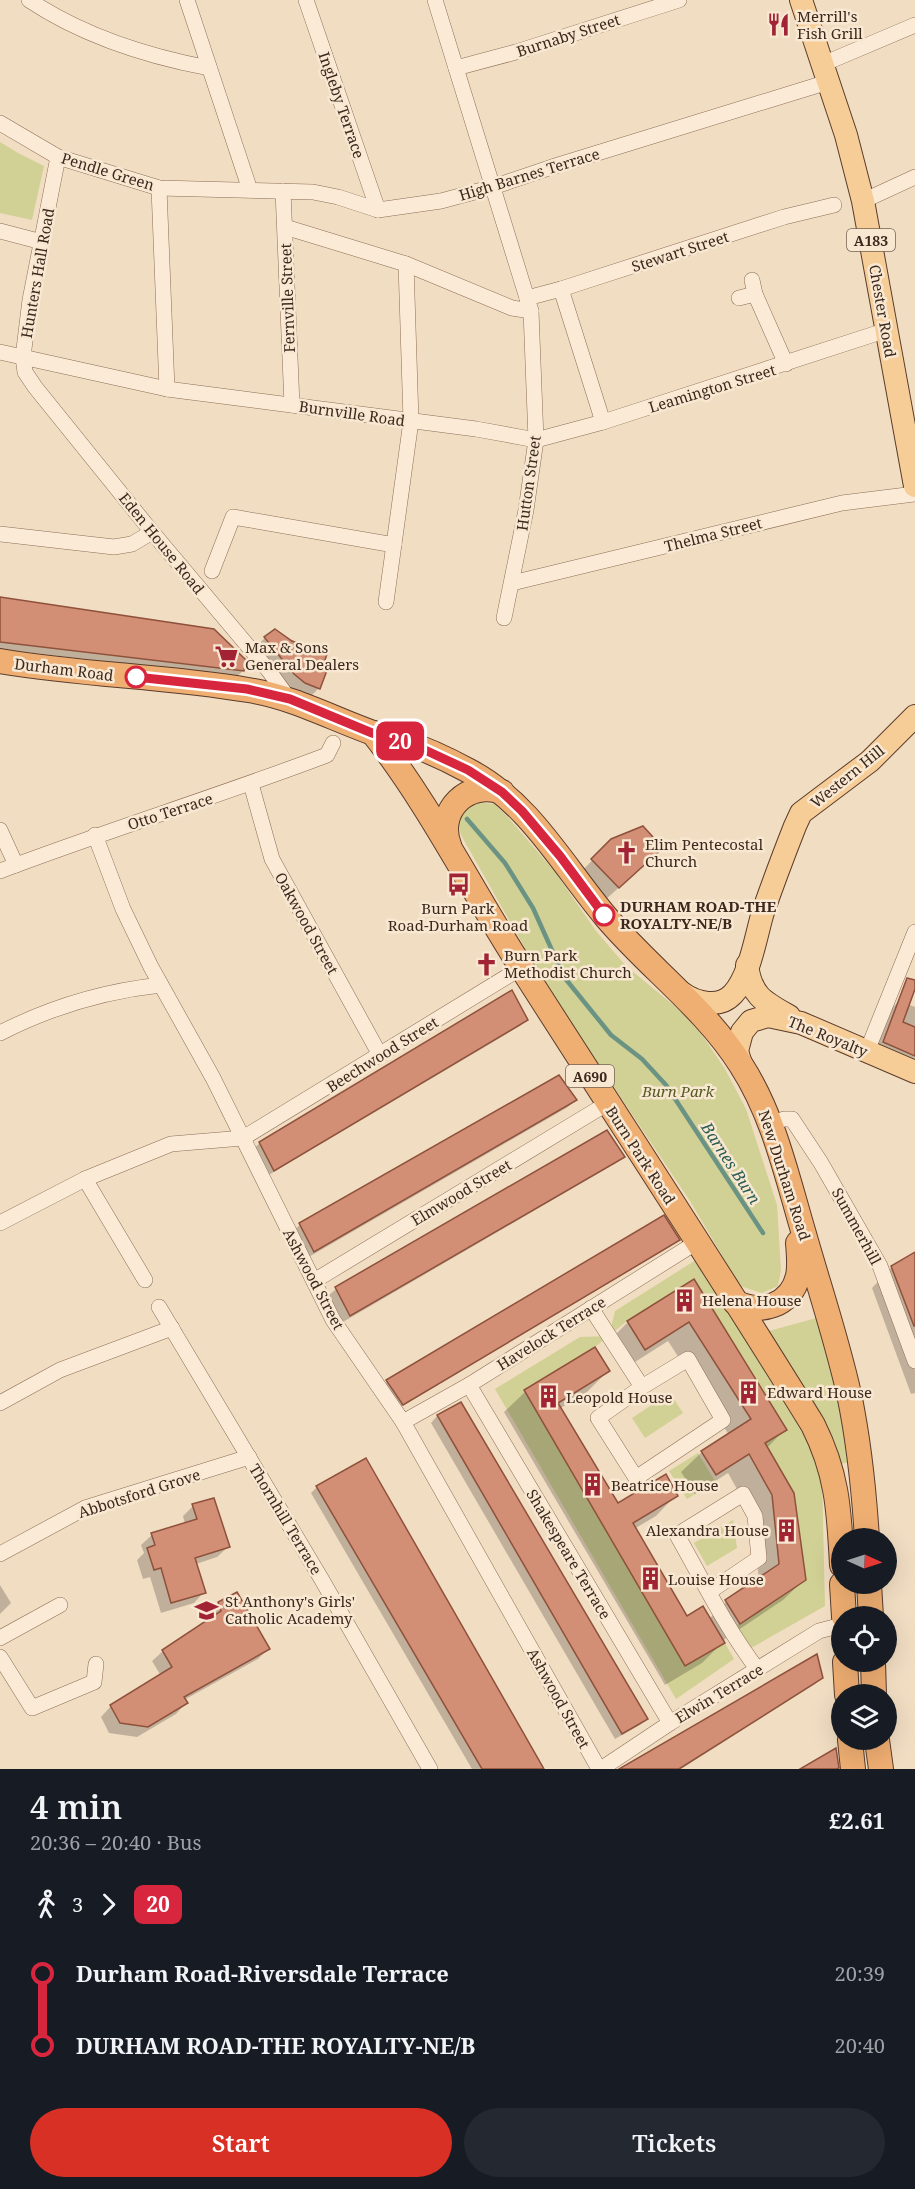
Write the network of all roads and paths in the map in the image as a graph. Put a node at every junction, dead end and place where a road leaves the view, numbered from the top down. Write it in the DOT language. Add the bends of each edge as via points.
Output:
graph roads {
  1 [pos="29,0"];
  2 [pos="187,0"];
  3 [pos="306,0"];
  4 [pos="435,0"];
  5 [pos="680,0"];
  6 [pos="801,0"];
  7 [pos="915,25"];
  8 [pos="209,68"];
  9 [pos="456,68"];
  10 [pos="825,73"];
  11 [pos="0,123"];
  12 [pos="58,157"];
  13 [pos="915,177"];
  14 [pos="493,187"];
  15 [pos="159,188"];
  16 [pos="224,190"];
  17 [pos="250,190"];
  18 [pos="283,191"];
  19 [pos="863,201"];
  20 [pos="834,205"];
  21 [pos="378,210"];
  22 [pos="285,227"];
  23 [pos="0,231"];
  24 [pos="42,242"];
  25 [pos="406,264"];
  26 [pos="561,290"];
  27 [pos="740,298"];
  28 [pos="529,305"];
  29 [pos="887,330"];
  30 [pos="0,352"];
  31 [pos="23,357"];
  32 [pos="786,364"];
  33 [pos="35,387"];
  34 [pos="167,389"];
  35 [pos="292,405"];
  36 [pos="411,421"];
  37 [pos="603,422"];
  38 [pos="536,440"];
  39 [pos="915,486"];
  40 [pos="915,494"];
  41 [pos="152,532"];
  42 [pos="0,534"];
  43 [pos="394,546"];
  44 [pos="212,571"];
  45 [pos="512,583"];
  46 [pos="386,602"];
  47 [pos="504,618"];
  48 [pos="0,661"];
  49 [pos="290,699"];
  50 [pos="915,716"];
  51 [pos="372,733"];
  52 [pos="333,743"];
  53 [pos="251,784"];
  54 [pos="502,792"];
  55 [pos="0,830"];
  56 [pos="95,835"];
  57 [pos="450,847"];
  58 [pos="16,865"];
  59 [pos="0,871"];
  60 [pos="915,932"];
  61 [pos="747,965"];
  62 [pos="521,968"];
  63 [pos="161,985"];
  64 [pos="682,993"];
  65 [pos="801,1023"];
  66 [pos="0,1033"];
  67 [pos="867,1051"];
  68 [pos="380,1055"];
  69 [pos="741,1064"];
  70 [pos="915,1072"];
  71 [pos="608,1103"];
  72 [pos="771,1124"];
  73 [pos="243,1138"];
  74 [pos="85,1179"];
  75 [pos="796,1205"];
  76 [pos="0,1223"];
  77 [pos="697,1242"];
  78 [pos="145,1280"];
  79 [pos="314,1281"];
  80 [pos="735,1302"];
  81 [pos="159,1307"];
  82 [pos="591,1308"];
  83 [pos="172,1328"];
  84 [pos="915,1361"];
  85 [pos="469,1385"];
  86 [pos="642,1388"];
  87 [pos="0,1403"];
  88 [pos="403,1422"];
  89 [pos="249,1457"];
  90 [pos="840,1528"];
  91 [pos="866,1528"];
  92 [pos="0,1554"];
  93 [pos="709,1592"];
  94 [pos="60,1605"];
  95 [pos="831,1628"];
  96 [pos="0,1638"];
  97 [pos="0,1657"];
  98 [pos="96,1664"];
  99 [pos="758,1670"];
  100 [pos="669,1723"];
  101 [pos="851,1750"];
  102 [pos="878,1750"];
  103 [pos="430,1769"];
  104 [pos="600,1769"];
  105 [pos="853,1769"];
  106 [pos="881,1769"];
  1 -- 8 [label="street" via="74,26 119,44"];
  2 -- 8 [label="street"];
  3 -- 21 [label="street, Ingleby Terrace"];
  4 -- 9 [label="street, Hutton Street"];
  5 -- 9 [label="street, Burnaby Street"];
  6 -- 10 [label="main road, Chester Road / A183"];
  7 -- 10 [label="street, High Barnes Terrace"];
  8 -- 17 [label="street"];
  9 -- 14 [label="street, Hutton Street"];
  10 -- 14 [label="street, High Barnes Terrace"];
  10 -- 19 [label="main road, Chester Road / A183"];
  11 -- 12 [label="street, Pendle Green"];
  12 -- 15 [label="street, Pendle Green"];
  12 -- 24 [label="street, Hunters Hall Road"];
  13 -- 19 [label="street"];
  14 -- 21 [label="street, High Barnes Terrace" via="441,201"];
  14 -- 28 [label="street, Hutton Street"];
  15 -- 16 [label="street, Pendle Green"];
  15 -- 34 [label="street"];
  16 -- 17 [label="street, High Barnes Terrace"];
  17 -- 18 [label="street, High Barnes Terrace"];
  18 -- 21 [label="street, High Barnes Terrace" via="338,197"];
  18 -- 22 [label="street, Fernville Street"];
  19 -- 29 [label="main road, Chester Road / A183"];
  20 -- 26 [label="street, Stewart Street" via="784,217"];
  22 -- 25 [label="street"];
  22 -- 35 [label="street, Fernville Street"];
  23 -- 24 [label="street"];
  24 -- 31 [label="street, Hunters Hall Road"];
  25 -- 28 [label="street" via="512,308"];
  25 -- 36 [label="street"];
  26 -- 28 [label="street, Stewart Street"];
  26 -- 37 [label="street"];
  27 -- 32 [label="street" via="754,287"];
  28 -- 38 [label="street, Hutton Street"];
  29 -- 32 [label="street, Leamington Street"];
  29 -- 39 [label="main road, Chester Road / A183"];
  30 -- 31 [label="street, Burnville Road"];
  31 -- 33 [label="street, Hunters Hall Road"];
  31 -- 34 [label="street, Burnville Road"];
  32 -- 37 [label="street, Leamington Street"];
  33 -- 41 [label="street, Eden House Road"];
  34 -- 35 [label="street, Burnville Road"];
  35 -- 36 [label="street, Burnville Road"];
  36 -- 38 [label="street, Burnville Road"];
  36 -- 43 [label="street"];
  37 -- 38 [label="street, Leamington Street"];
  38 -- 45 [label="street, Hutton Street"];
  40 -- 45 [label="street, Thelma Street" via="842,503"];
  41 -- 42 [label="street" via="132,544 114,547"];
  41 -- 49 [label="street, Eden House Road"];
  43 -- 44 [label="street" via="233,517"];
  43 -- 46 [label="street"];
  45 -- 47 [label="street, Hutton Street"];
  48 -- 49 [label="highway, Durham Road / A690" via="247,689"];
  49 -- 51 [label="highway, Durham Road / A690"];
  50 -- 61 [label="main road, Western Hill" via="870,761 801,813"];
  51 -- 54 [label="highway, New Durham Road / A690" via="468,770"];
  51 -- 57 [label="highway, Burn Park Road / A690" via="399,767"];
  52 -- 53 [label="street, Otto Terrace" via="327,755"];
  53 -- 56 [label="street, Otto Terrace"];
  53 -- 68 [label="street, Oakwood Street" via="272,859"];
  54 -- 57 [label="highway, A690" via="477,790 458,800 446,822"];
  54 -- 64 [label="highway, New Durham Road / A690" via="530,820 632,947"];
  55 -- 58 [label="street"];
  56 -- 58 [label="street, Otto Terrace"];
  56 -- 63 [label="street, Ashwood Street" via="123,909"];
  57 -- 62 [label="highway, Burn Park Road / A690"];
  58 -- 59 [label="street, Otto Terrace"];
  60 -- 67 [label="street"];
  61 -- 64 [label="main road, Western Hill" via="733,994 721,1001 705,1003"];
  61 -- 65 [label="main road" via="757,995"];
  62 -- 68 [label="street, Beechwood Street"];
  62 -- 71 [label="highway, Burn Park Road / A690"];
  63 -- 66 [label="street" via="126,988 88,998 34,1015"];
  63 -- 73 [label="street, Ashwood Street"];
  64 -- 69 [label="highway, New Durham Road / A690"];
  65 -- 67 [label="main road, The Royalty"];
  65 -- 69 [label="main road, The Royalty" via="768,1016 752,1022 742,1032 738,1044"];
  67 -- 70 [label="main road, The Royalty"];
  68 -- 73 [label="street, Beechwood Street"];
  69 -- 72 [label="highway, New Durham Road / A690"];
  71 -- 77 [label="highway, Burn Park Road / A690"];
  71 -- 79 [label="street, Elmwood Street"];
  72 -- 75 [label="highway, New Durham Road / A690"];
  72 -- 84 [label="street, Summerhill" via="792,1119 822,1163 880,1266"];
  73 -- 74 [label="street" via="171,1144"];
  73 -- 79 [label="street, Ashwood Street"];
  74 -- 76 [label="street"];
  74 -- 78 [label="street"];
  75 -- 80 [label="highway, A690" via="799,1271 795,1287 784,1300 768,1308 749,1308"];
  75 -- 91 [label="highway, New Durham Road / A690" via="849,1394"];
  77 -- 80 [label="highway, Burn Park Road / A690"];
  77 -- 82 [label="street, Havelock Terrace"];
  79 -- 88 [label="street, Ashwood Street" via="333,1320"];
  80 -- 90 [label="highway, Burn Park Road / A690" via="826,1451 834,1476"];
  81 -- 83 [label="street, Thornhill Terrace"];
  82 -- 85 [label="street, Havelock Terrace"];
  82 -- 86 [label="street"];
  83 -- 87 [label="street" via="60,1370"];
  83 -- 89 [label="street, Thornhill Terrace"];
  85 -- 88 [label="street, Havelock Terrace"];
  85 -- 100 [label="street, Shakespeare Terrace"];
  86 -- 86 [label="street" via="598,1418 636,1478 723,1420 688,1359"];
  88 -- 104 [label="street, Ashwood Street"];
  89 -- 92 [label="street, Abbotsford Grove" via="85,1508"];
  89 -- 103 [label="street, Thornhill Terrace"];
  93 -- 93 [label="street" via="677,1535 743,1494 755,1516 759,1558"];
  93 -- 99 [label="street"];
  94 -- 96 [label="street"];
  95 -- 99 [label="street, Elwin Terrace" via="819,1631"];
  97 -- 98 [label="street" via="32,1708 94,1682"];
  99 -- 100 [label="street, Elwin Terrace"];
  100 -- 104 [label="street, Elwin Terrace"];
  101 -- 105 [label="highway"];
  102 -- 106 [label="highway"];
}
